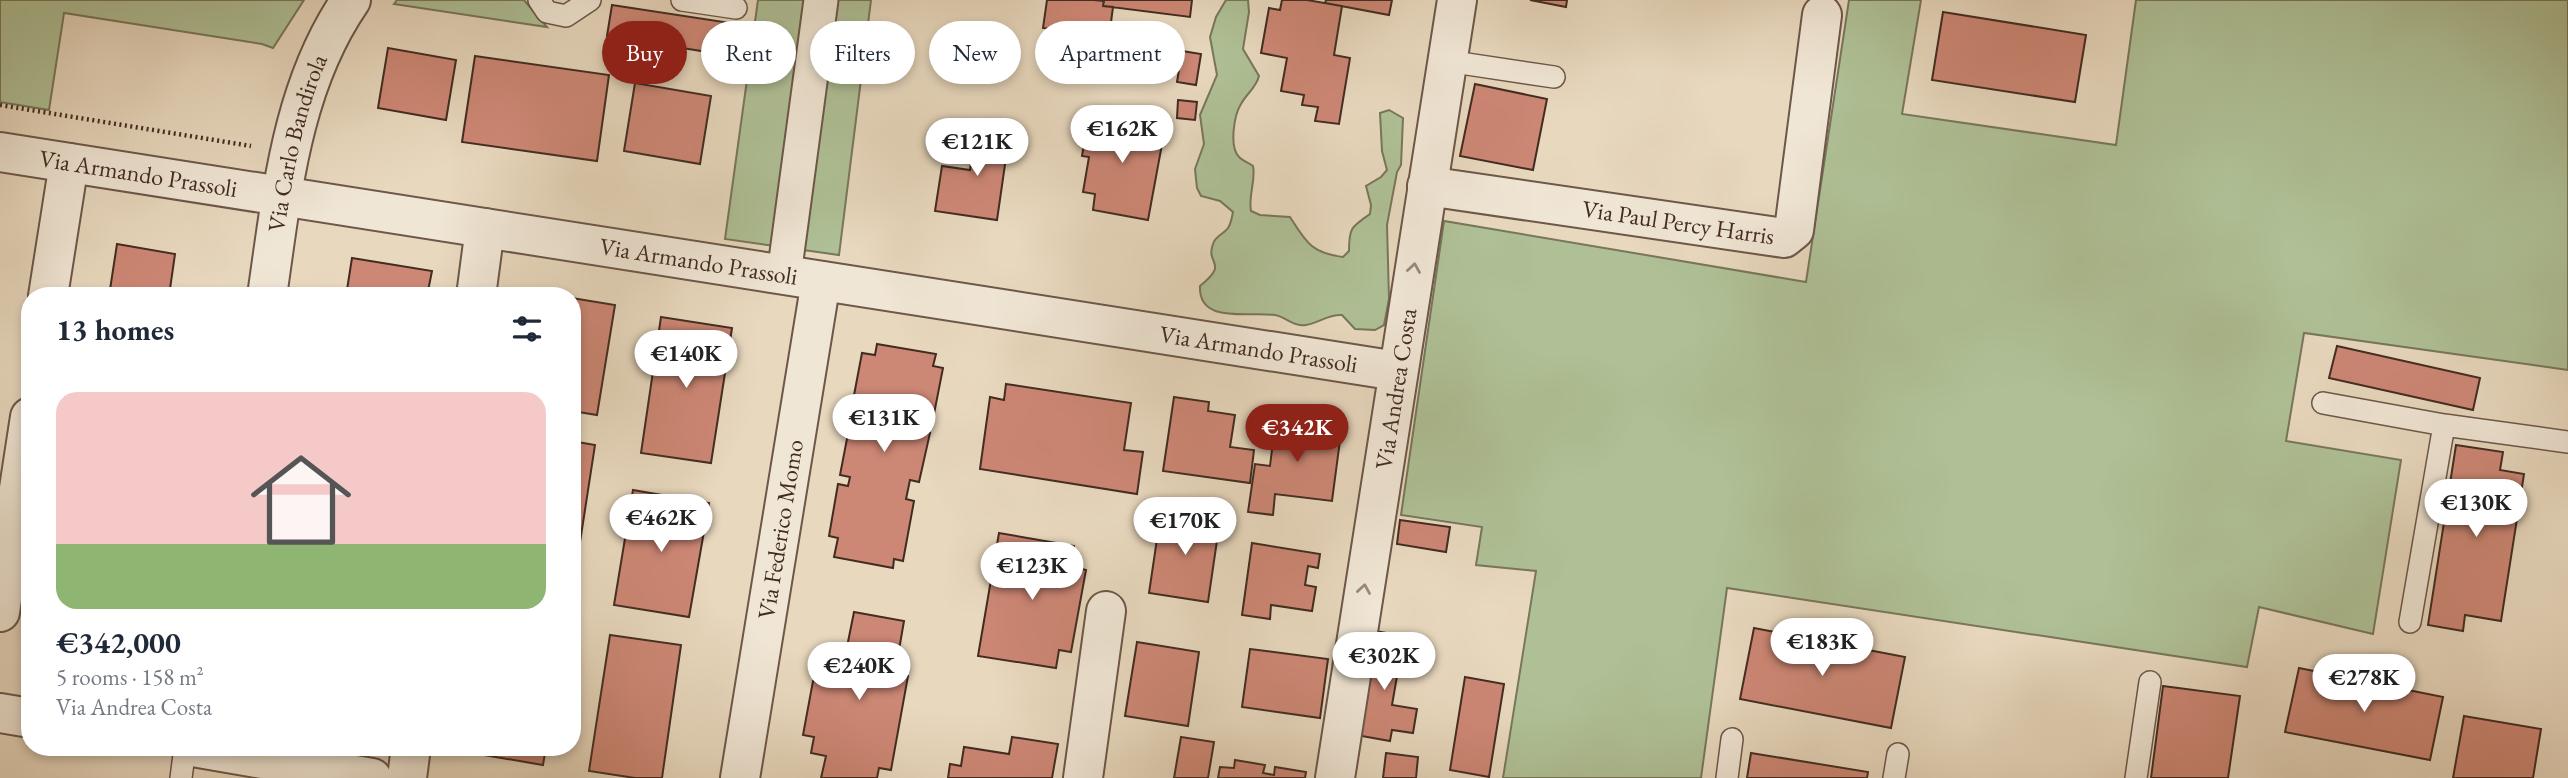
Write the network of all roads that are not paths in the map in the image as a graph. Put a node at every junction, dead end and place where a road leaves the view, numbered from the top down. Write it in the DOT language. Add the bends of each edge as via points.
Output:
graph roads {
  1 [pos="351,0"];
  2 [pos="539,0"];
  3 [pos="590,0"];
  4 [pos="682,0"];
  5 [pos="821,0"];
  6 [pos="1457,0"];
  7 [pos="736,8"];
  8 [pos="1822,8"];
  9 [pos="1447,61"];
  10 [pos="1554,77"];
  11 [pos="0,152"];
  12 [pos="69,163"];
  13 [pos="1427,186"];
  14 [pos="282,196"];
  15 [pos="485,228"];
  16 [pos="784,275"];
  17 [pos="821,281"];
  18 [pos="49,287"];
  19 [pos="268,287"];
  20 [pos="477,287"];
  21 [pos="1397,371"];
  22 [pos="2323,403"];
  23 [pos="2444,425"];
  24 [pos="2568,442"];
  25 [pos="21,476"];
  26 [pos="1106,611"];
  27 [pos="0,612"];
  28 [pos="2410,622"];
  29 [pos="2150,682"];
  30 [pos="0,713"];
  31 [pos="21,717"];
  32 [pos="1732,739"];
  33 [pos="1898,754"];
  34 [pos="184,756"];
  35 [pos="245,756"];
  36 [pos="410,756"];
  37 [pos="181,778"];
  38 [pos="372,778"];
  39 [pos="407,778"];
  40 [pos="740,778"];
  41 [pos="1083,778"];
  42 [pos="1335,778"];
  43 [pos="1727,778"];
  44 [pos="1894,778"];
  45 [pos="2136,778"];
  1 -- 14 [label="street, Via Carlo Bandirola" via="308,84"];
  2 -- 3 [label="lane" via="547,12 566,16"];
  4 -- 7 [label="lane"];
  5 -- 16 [label="street"];
  6 -- 9 [label="street, Via Andrea Costa"];
  8 -- 13 [label="street, Via Paul Percy Harris" via="1794,230 1784,238"];
  9 -- 10 [label="lane"];
  9 -- 13 [label="street, Via Andrea Costa"];
  11 -- 12 [label="street, Via Armando Prassoli"];
  12 -- 14 [label="street, Via Armando Prassoli"];
  12 -- 18 [label="street"];
  21 -- 13 [label="street, Via Andrea Costa, one-way"];
  14 -- 15 [label="street, Via Armando Prassoli"];
  14 -- 19 [label="street, Via Carlo Bandirola"];
  15 -- 16 [label="street, Via Armando Prassoli"];
  15 -- 20 [label="street"];
  16 -- 17 [label="street, Via Armando Prassoli"];
  17 -- 21 [label="street, Via Armando Prassoli"];
  17 -- 40 [label="street, Via Federico Momo"];
  42 -- 21 [label="street, Via Andrea Costa, one-way"];
  22 -- 23 [label="lane"];
  23 -- 24 [label="lane"];
  23 -- 28 [label="lane"];
  25 -- 27 [label="street"];
  26 -- 41 [label="street"];
  29 -- 45 [label="lane"];
  30 -- 31 [label="street"];
  32 -- 43 [label="lane"];
  33 -- 44 [label="lane"];
  34 -- 37 [label="lane"];
  35 -- 38 [label="street"];
  36 -- 39 [label="street"];
}
